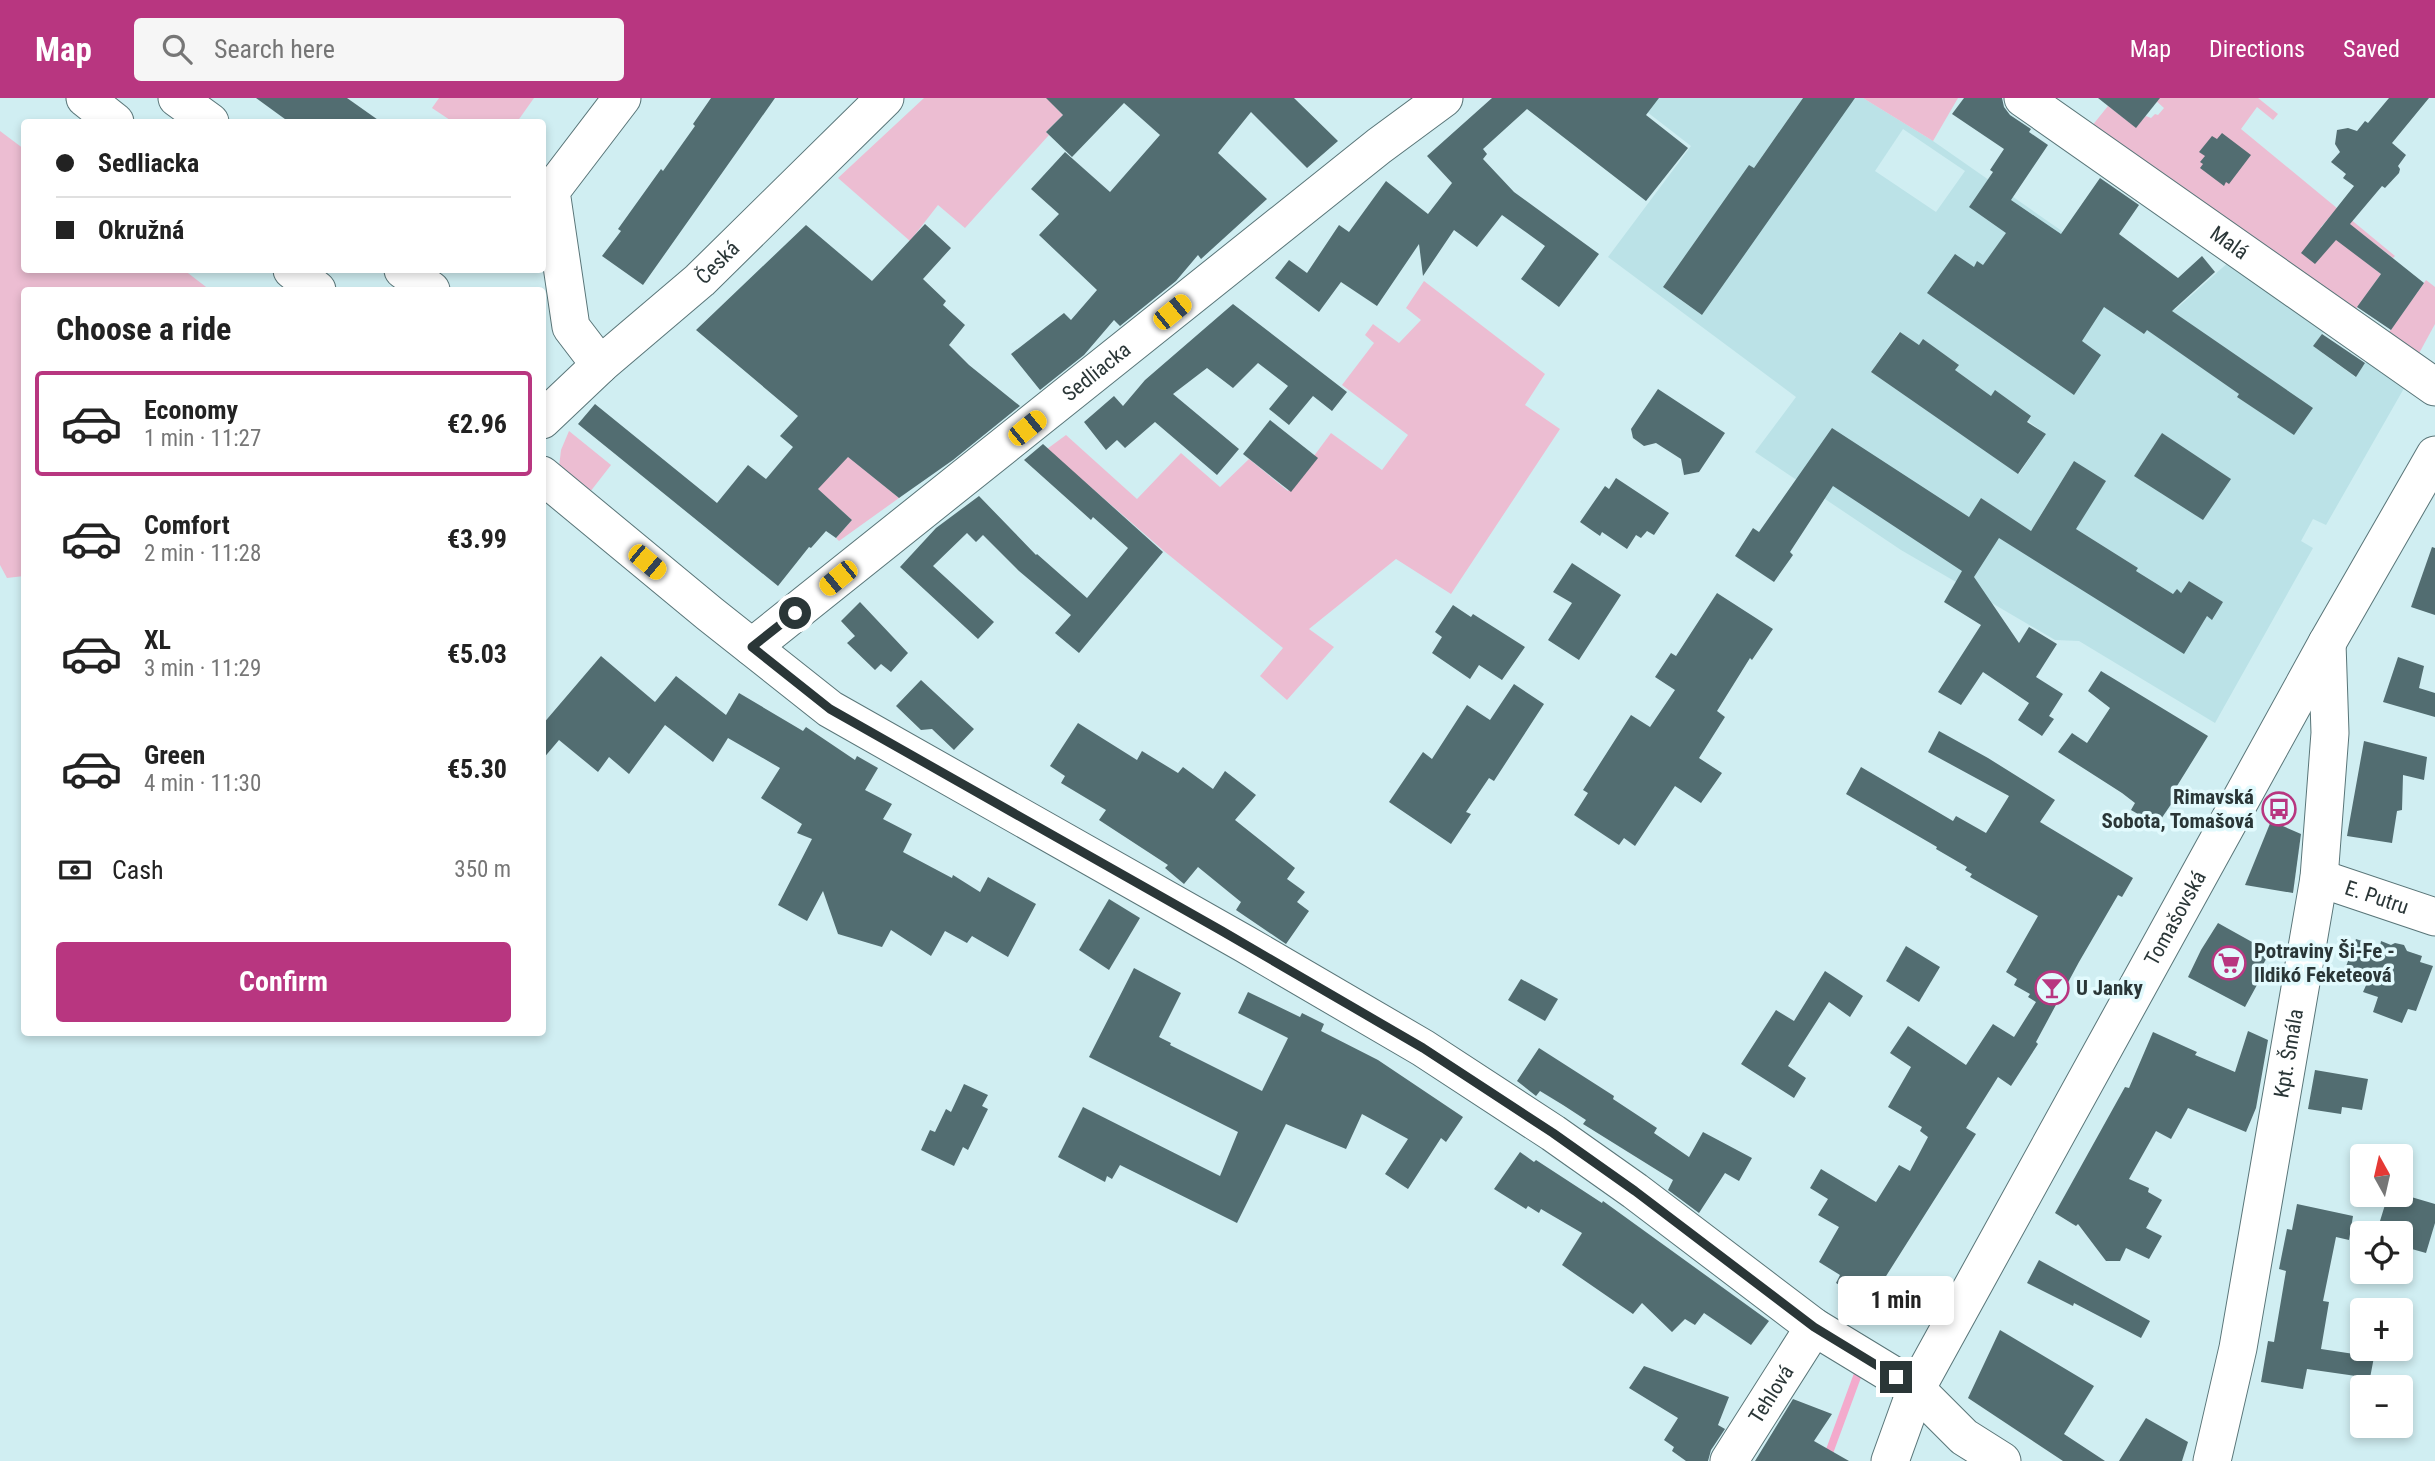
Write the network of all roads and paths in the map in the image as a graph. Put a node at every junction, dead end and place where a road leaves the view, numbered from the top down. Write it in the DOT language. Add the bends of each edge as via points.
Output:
graph roads {
  1 [pos="85,98"];
  2 [pos="177,98"];
  3 [pos="622,98"];
  4 [pos="885,98"];
  5 [pos="1444,98"];
  6 [pos="2023,98"];
  7 [pos="112,119"];
  8 [pos="206,119"];
  9 [pos="296,273"];
  10 [pos="407,273"];
  11 [pos="313,287"];
  12 [pos="427,287"];
  13 [pos="557,325"];
  14 [pos="600,365"];
  15 [pos="2435,387"];
  16 [pos="546,416"];
  17 [pos="2435,455"];
  18 [pos="546,478"];
  19 [pos="2328,643"];
  20 [pos="752,647"];
  21 [pos="2319,877"];
  22 [pos="2435,917"];
  23 [pos="1814,1327"];
  24 [pos="1916,1389"];
  25 [pos="1729,1461"];
  26 [pos="1890,1461"];
  27 [pos="2002,1461"];
  28 [pos="2212,1461"];
  1 -- 7 [label="street"];
  2 -- 8 [label="street"];
  3 -- 13 [label="street" via="551,191"];
  4 -- 14 [label="street, Česká" via="700,280"];
  5 -- 20 [label="street, Sedliacka"];
  6 -- 15 [label="street, Malá"];
  9 -- 11 [label="street"];
  10 -- 12 [label="street"];
  13 -- 14 [label="street"];
  14 -- 16 [label="street, Česká"];
  17 -- 19 [label="street, Tomašovská"];
  18 -- 20 [label="street"];
  19 -- 21 [label="street, Kpt. Šmála" via="2330,733"];
  19 -- 24 [label="street, Tomašovská"];
  20 -- 23 [label="street" via="830,709 1423,1048 1635,1191"];
  21 -- 22 [label="street, E. Putru"];
  21 -- 28 [label="street, Kpt. Šmála" via="2238,1348"];
  23 -- 24 [label="street"];
  23 -- 25 [label="street, Tehlová"];
  24 -- 26 [label="street, Tomašovská"];
  24 -- 27 [label="street" via="1964,1437"];
}
